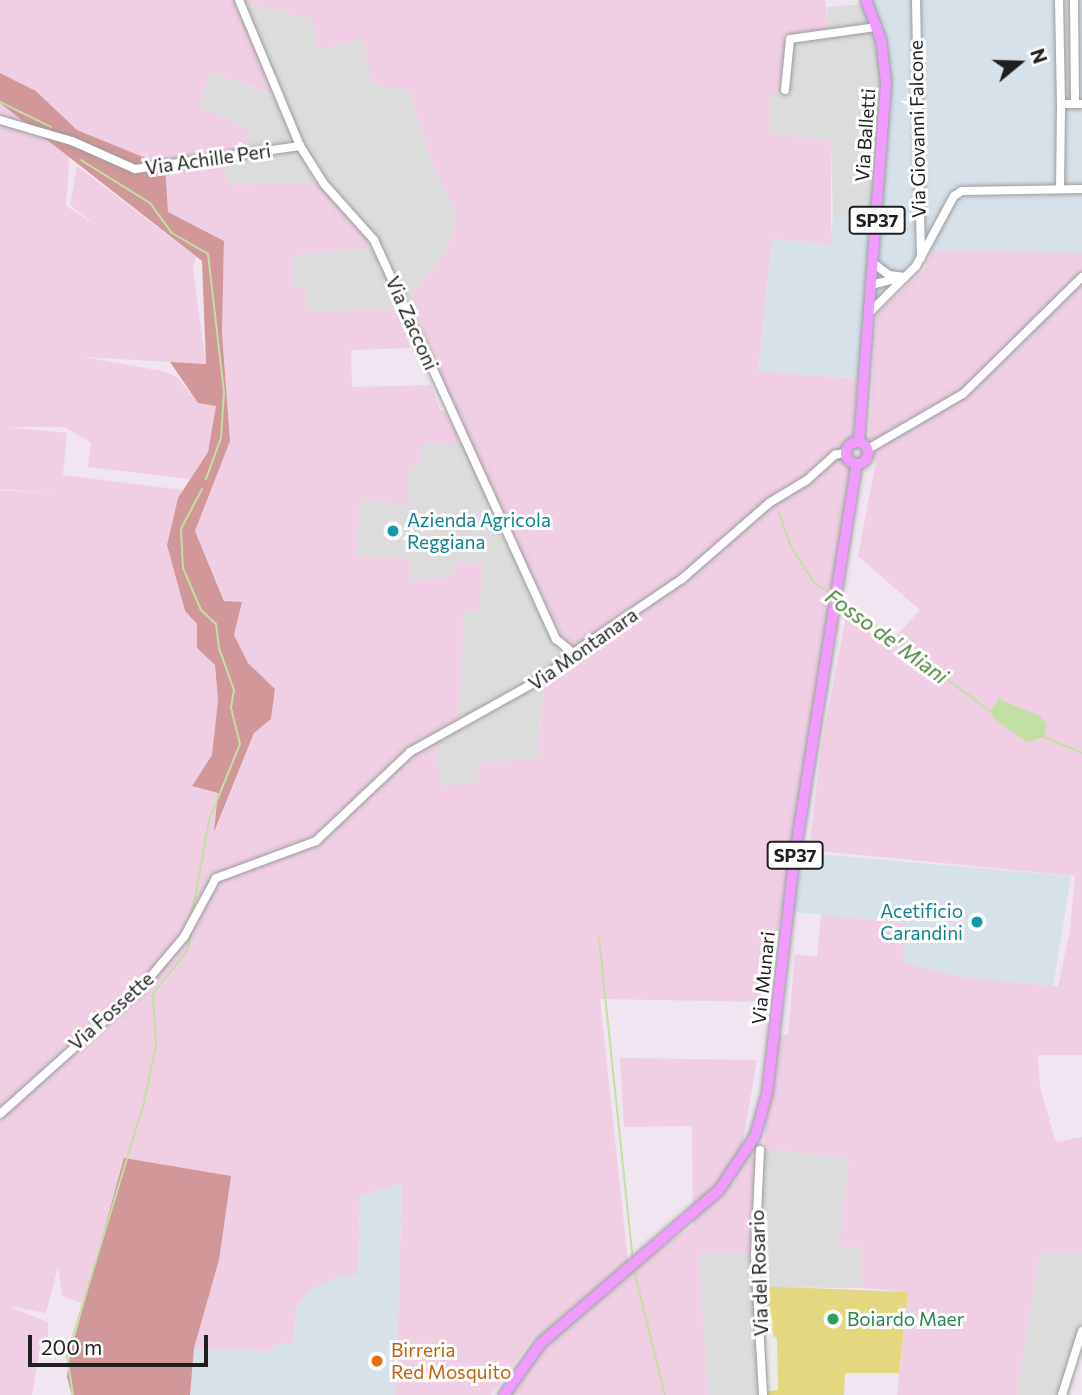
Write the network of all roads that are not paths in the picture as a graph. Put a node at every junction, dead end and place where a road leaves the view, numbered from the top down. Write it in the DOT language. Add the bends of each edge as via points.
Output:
graph roads {
  1 [pos="239,0"];
  2 [pos="866,0"];
  3 [pos="916,0"];
  4 [pos="1059,0"];
  5 [pos="1073,0"];
  6 [pos="877,27"];
  7 [pos="785,90"];
  8 [pos="1061,104"];
  9 [pos="1078,104"];
  10 [pos="0,120"];
  11 [pos="300,146"];
  12 [pos="1060,189"];
  13 [pos="1082,189"];
  14 [pos="921,258"];
  15 [pos="873,263"];
  16 [pos="1082,277"];
  17 [pos="902,280"];
  18 [pos="871,287"];
  19 [pos="869,313"];
  20 [pos="859,442"];
  21 [pos="868,449"];
  22 [pos="847,452"];
  23 [pos="858,464"];
  24 [pos="573,653"];
  25 [pos="316,841"];
  26 [pos="0,1114"];
  27 [pos="761,1150"];
  28 [pos="1082,1332"];
  29 [pos="504,1395"];
  30 [pos="763,1395"];
  31 [pos="1062,1395"];
  1 -- 11 [label="street, Via Zacconi"];
  2 -- 6 [label="main road, Via Balletti / SP37"];
  3 -- 14 [label="street, Via Giovanni Falcone"];
  4 -- 8 [label="street"];
  5 -- 9 [label="street"];
  6 -- 7 [label="street" via="790,39"];
  6 -- 15 [label="main road, Via Balletti / SP37" via="887,82"];
  8 -- 9 [label="street"];
  8 -- 12 [label="street"];
  10 -- 11 [label="street, Via Achille Peri" via="72,141 135,169"];
  11 -- 24 [label="street, Via Zacconi" via="324,184 374,240 556,639"];
  12 -- 13 [label="street"];
  12 -- 14 [label="street" via="962,191 954,196"];
  14 -- 17 [label="street"];
  15 -- 17 [label="street"];
  15 -- 18 [label="main road, Via Balletti / SP37"];
  16 -- 21 [label="street" via="963,394"];
  17 -- 18 [label="street" via="886,291"];
  17 -- 19 [label="street"];
  18 -- 19 [label="main road, Via Balletti / SP37"];
  19 -- 20 [label="main road, Via Balletti / SP37"];
  20 -- 21 [label="main road"];
  20 -- 22 [label="main road"];
  21 -- 23 [label="main road, Via Munari / SP37" via="866,459"];
  22 -- 23 [label="main road"];
  22 -- 24 [label="street, Via Montanara" via="835,455 807,481 769,503 673,585"];
  23 -- 29 [label="main road, Via Munari / SP37" via="794,860 769,1083 760,1121 746,1155 724,1185 536,1349"];
  24 -- 25 [label="street, Via Montanara" via="502,704 433,736 410,752"];
  25 -- 26 [label="street, Via Fossette" via="216,878 184,937 141,988"];
  27 -- 30 [label="street, Via del Rosario" via="755,1255"];
  28 -- 31 [label="street"];
}
